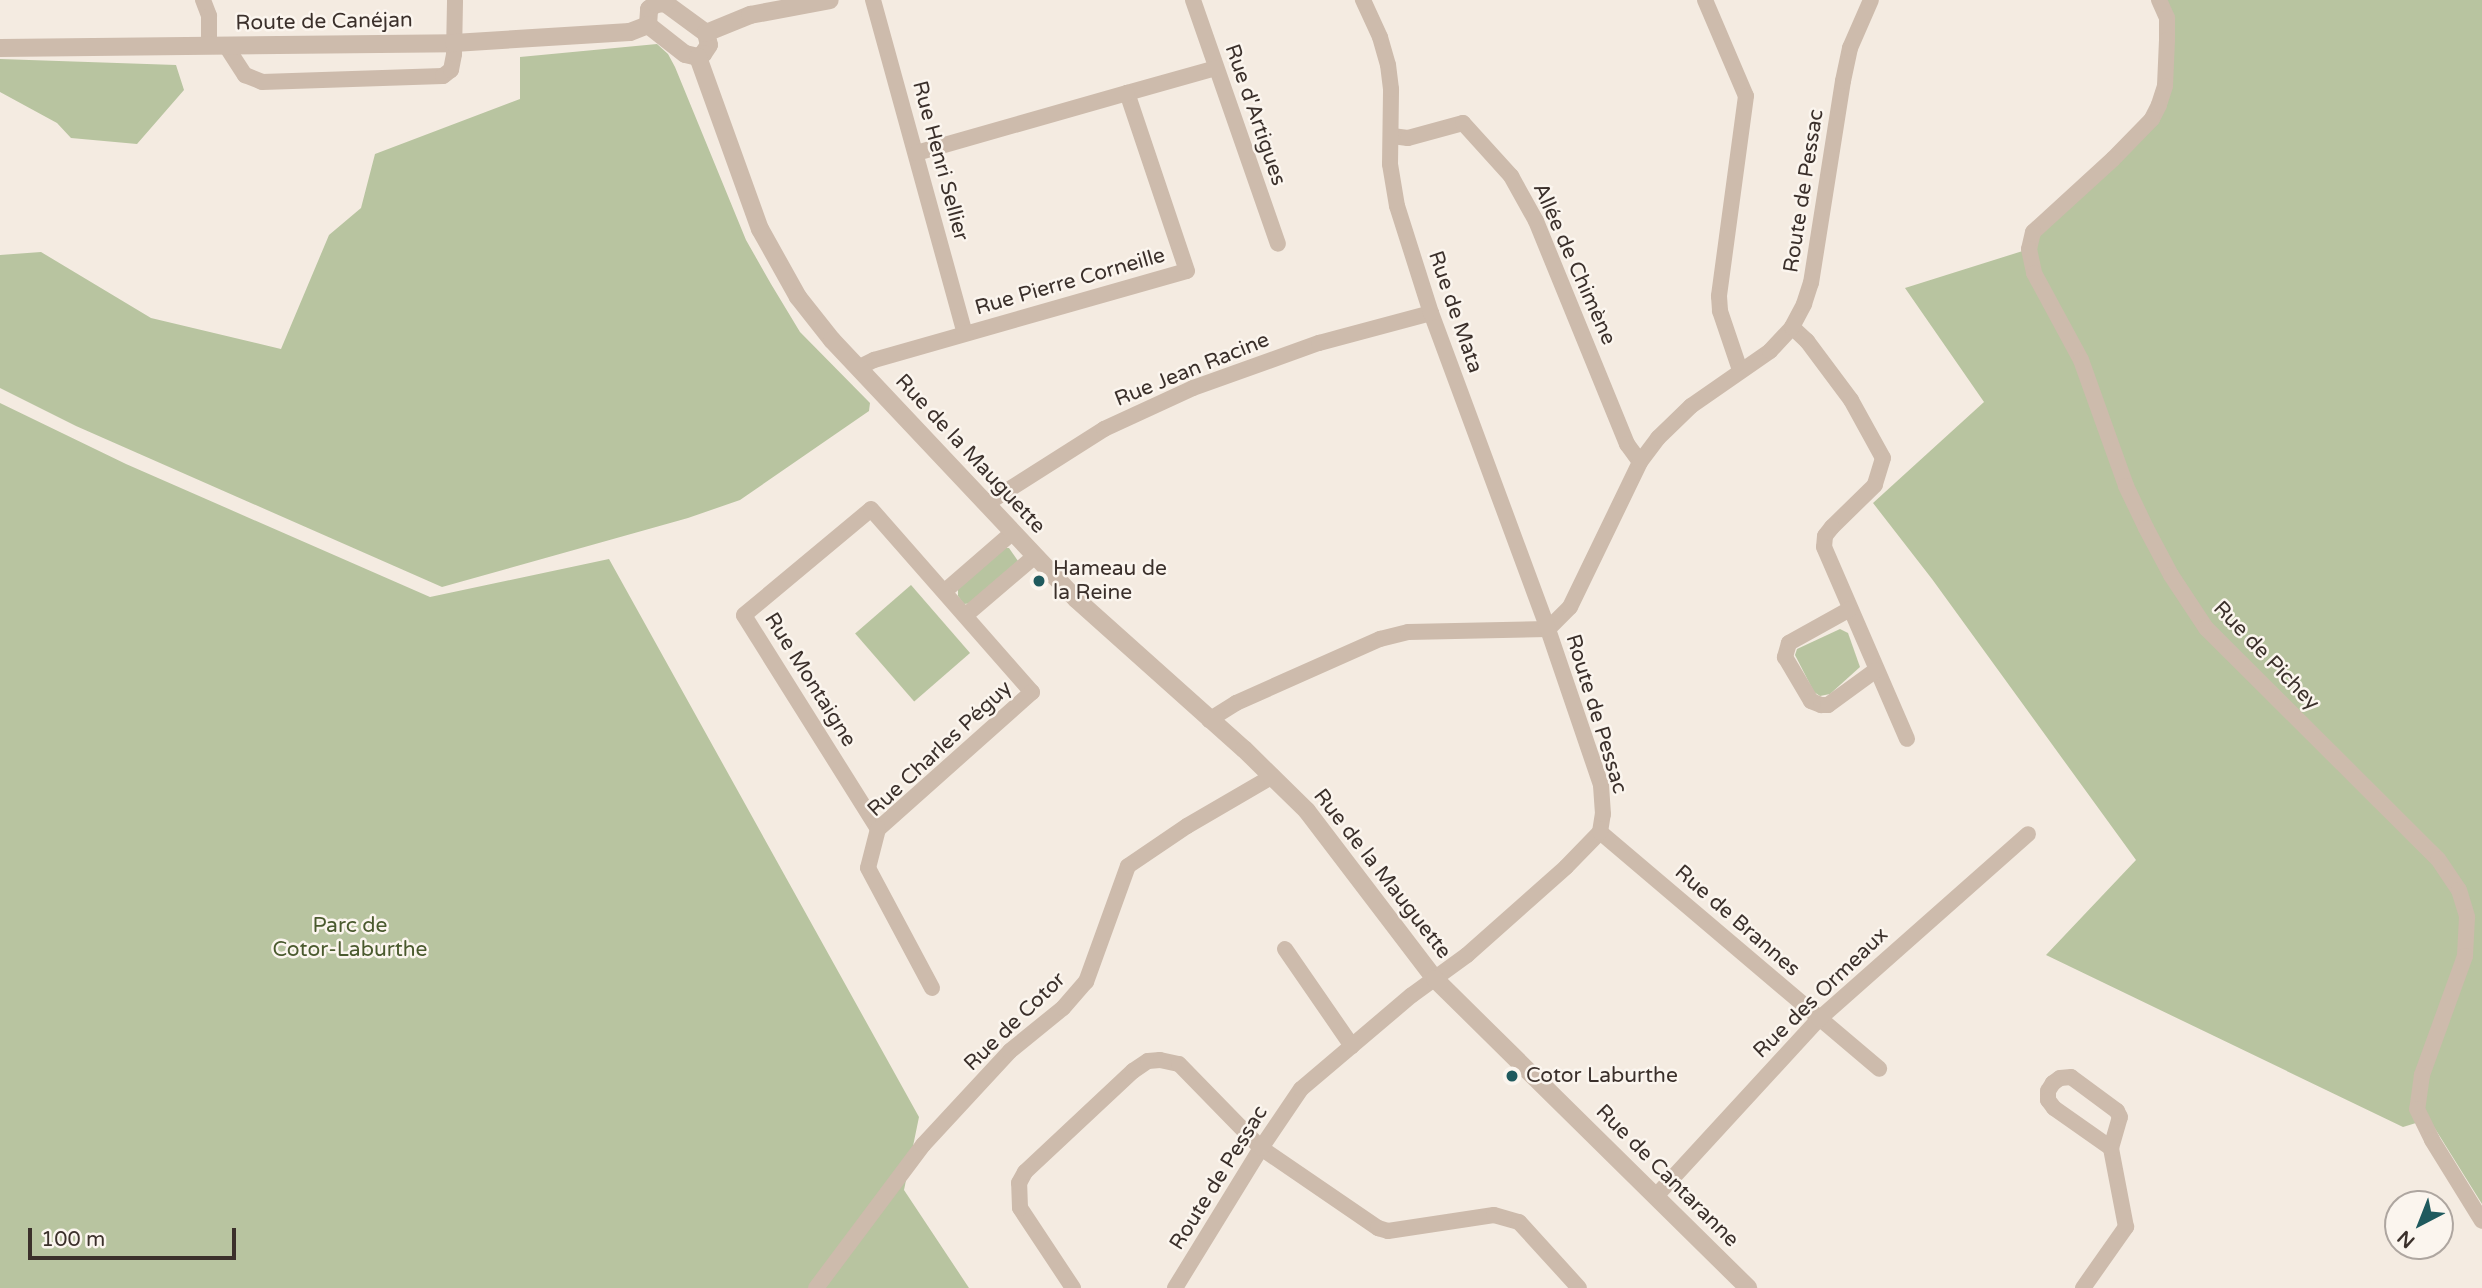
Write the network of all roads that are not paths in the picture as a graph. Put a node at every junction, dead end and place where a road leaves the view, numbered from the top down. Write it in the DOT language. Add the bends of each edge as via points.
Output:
graph roads {
  1 [pos="203,0"];
  2 [pos="454,0"];
  3 [pos="830,0"];
  4 [pos="873,0"];
  5 [pos="1193,0"];
  6 [pos="1363,0"];
  7 [pos="1705,0"];
  8 [pos="1871,0"];
  9 [pos="2159,0"];
  10 [pos="659,1"];
  11 [pos="648,25"];
  12 [pos="706,33"];
  13 [pos="454,43"];
  14 [pos="217,46"];
  15 [pos="0,48"];
  16 [pos="698,57"];
  17 [pos="1216,68"];
  18 [pos="1126,93"];
  19 [pos="1392,136"];
  20 [pos="916,153"];
  21 [pos="1278,244"];
  22 [pos="1431,313"];
  23 [pos="1792,327"];
  24 [pos="965,333"];
  25 [pos="858,368"];
  26 [pos="1740,370"];
  27 [pos="1640,462"];
  28 [pos="986,504"];
  29 [pos="1013,532"];
  30 [pos="1035,556"];
  31 [pos="945,591"];
  32 [pos="1850,609"];
  33 [pos="966,615"];
  34 [pos="1548,629"];
  35 [pos="1876,670"];
  36 [pos="1032,692"];
  37 [pos="1209,720"];
  38 [pos="1907,739"];
  39 [pos="1273,776"];
  40 [pos="878,830"];
  41 [pos="1600,832"];
  42 [pos="2028,834"];
  43 [pos="1285,949"];
  44 [pos="1435,979"];
  45 [pos="932,988"];
  46 [pos="1818,1018"];
  47 [pos="1352,1046"];
  48 [pos="1879,1069"];
  49 [pos="1261,1148"];
  50 [pos="2111,1148"];
  51 [pos="1656,1196"];
  52 [pos="2482,1221"];
  53 [pos="816,1288"];
  54 [pos="1073,1288"];
  55 [pos="1175,1288"];
  56 [pos="1579,1288"];
  57 [pos="1748,1288"];
  58 [pos="2083,1288"];
  1 -- 14 [label="street"];
  2 -- 13 [label="street"];
  3 -- 12 [label="street" via="750,15"];
  4 -- 20 [label="street, Rue Henri Sellier"];
  5 -- 17 [label="street, Rue d'Artigues"];
  6 -- 19 [label="street, Rue de Mata" via="1388,65"];
  7 -- 26 [label="street" via="1746,96 1719,296"];
  8 -- 23 [label="street, Route de Pessac" via="1850,48 1811,282"];
  9 -- 52 [label="street, Rue de Pichey" via="2167,18 2165,86 2159,105 2152,119 2113,159 2033,232 2029,249 2035,272 2081,360 2146,528 2206,628 2438,859 2459,890 2467,917 2465,956 2422,1075 2417,1109"];
  10 -- 11 [label="street" via="646,13"];
  10 -- 12 [label="street"];
  11 -- 13 [label="street, Route de Canéjan" via="630,33"];
  11 -- 16 [label="street" via="685,54"];
  12 -- 16 [label="street" via="709,45"];
  13 -- 14 [label="street, Route de Canéjan"];
  13 -- 14 [label="street" via="451,70 443,76 262,82 245,75"];
  14 -- 15 [label="street, Route de Canéjan"];
  16 -- 25 [label="street, Rue de la Mauguette" via="765,240 798,297"];
  17 -- 18 [label="street"];
  17 -- 21 [label="street, Rue d'Artigues"];
  18 -- 20 [label="street"];
  18 -- 24 [label="street, Rue Pierre Corneille" via="1187,271"];
  19 -- 22 [label="street, Rue de Mata" via="1390,164 1398,206"];
  19 -- 27 [label="street, Allée de Chimène" via="1408,138 1463,124 1511,176 1536,221 1627,444"];
  20 -- 24 [label="street, Rue Henri Sellier"];
  22 -- 28 [label="street, Rue Jean Racine" via="1319,343 1194,388 1104,429"];
  22 -- 34 [label="street, Rue de Mata"];
  23 -- 26 [label="street, Route de Pessac" via="1770,351"];
  23 -- 32 [label="street" via="1851,400 1884,458 1875,485 1825,536 1824,547"];
  24 -- 25 [label="street, Rue Pierre Corneille"];
  25 -- 28 [label="street, Rue de la Mauguette"];
  26 -- 27 [label="street, Route de Pessac" via="1691,406"];
  27 -- 34 [label="street, Route de Pessac" via="1570,607"];
  28 -- 29 [label="street, Rue de la Mauguette"];
  29 -- 30 [label="street, Rue de la Mauguette"];
  29 -- 31 [label="street"];
  30 -- 33 [label="street"];
  30 -- 37 [label="street, Rue de la Mauguette" via="1107,629"];
  31 -- 33 [label="street, Rue Montaigne"];
  31 -- 40 [label="street, Rue Montaigne" via="871,509 744,615"];
  32 -- 35 [label="street"];
  32 -- 35 [label="street" via="1790,643 1785,657 1811,701 1821,705 1828,705"];
  33 -- 36 [label="street, Rue Montaigne"];
  34 -- 37 [label="street" via="1408,632 1380,639 1236,703"];
  34 -- 41 [label="street, Route de Pessac" via="1601,785"];
  35 -- 38 [label="street"];
  36 -- 40 [label="street, Rue Charles Péguy"];
  37 -- 39 [label="street, Rue de la Mauguette"];
  39 -- 44 [label="street, Rue de la Mauguette" via="1325,832"];
  39 -- 53 [label="street, Rue de Cotor" via="1128,866 1086,982 1010,1051 923,1144"];
  40 -- 45 [label="street, Rue Charles Péguy" via="869,868"];
  41 -- 44 [label="street, Route de Pessac" via="1557,876"];
  41 -- 46 [label="street, Rue de Brannes"];
  42 -- 46 [label="street, Rue des Ormeaux"];
  43 -- 47 [label="street"];
  44 -- 47 [label="street, Route de Pessac"];
  44 -- 51 [label="street, Rue de Cantaranne"];
  46 -- 48 [label="street, Rue de Brannes"];
  46 -- 51 [label="street, Rue des Ormeaux"];
  47 -- 49 [label="street, Route de Pessac" via="1301,1089"];
  49 -- 54 [label="street" via="1179,1064 1160,1060 1142,1064 1025,1172 1018,1187 1020,1208"];
  49 -- 55 [label="street, Route de Pessac"];
  49 -- 56 [label="street" via="1388,1231 1494,1215 1518,1223"];
  50 -- 50 [label="street" via="2054,1108 2048,1100 2053,1083 2071,1077 2117,1111 2119,1126"];
  50 -- 58 [label="street" via="2126,1227"];
  51 -- 57 [label="street, Rue de Cantaranne"];
}
